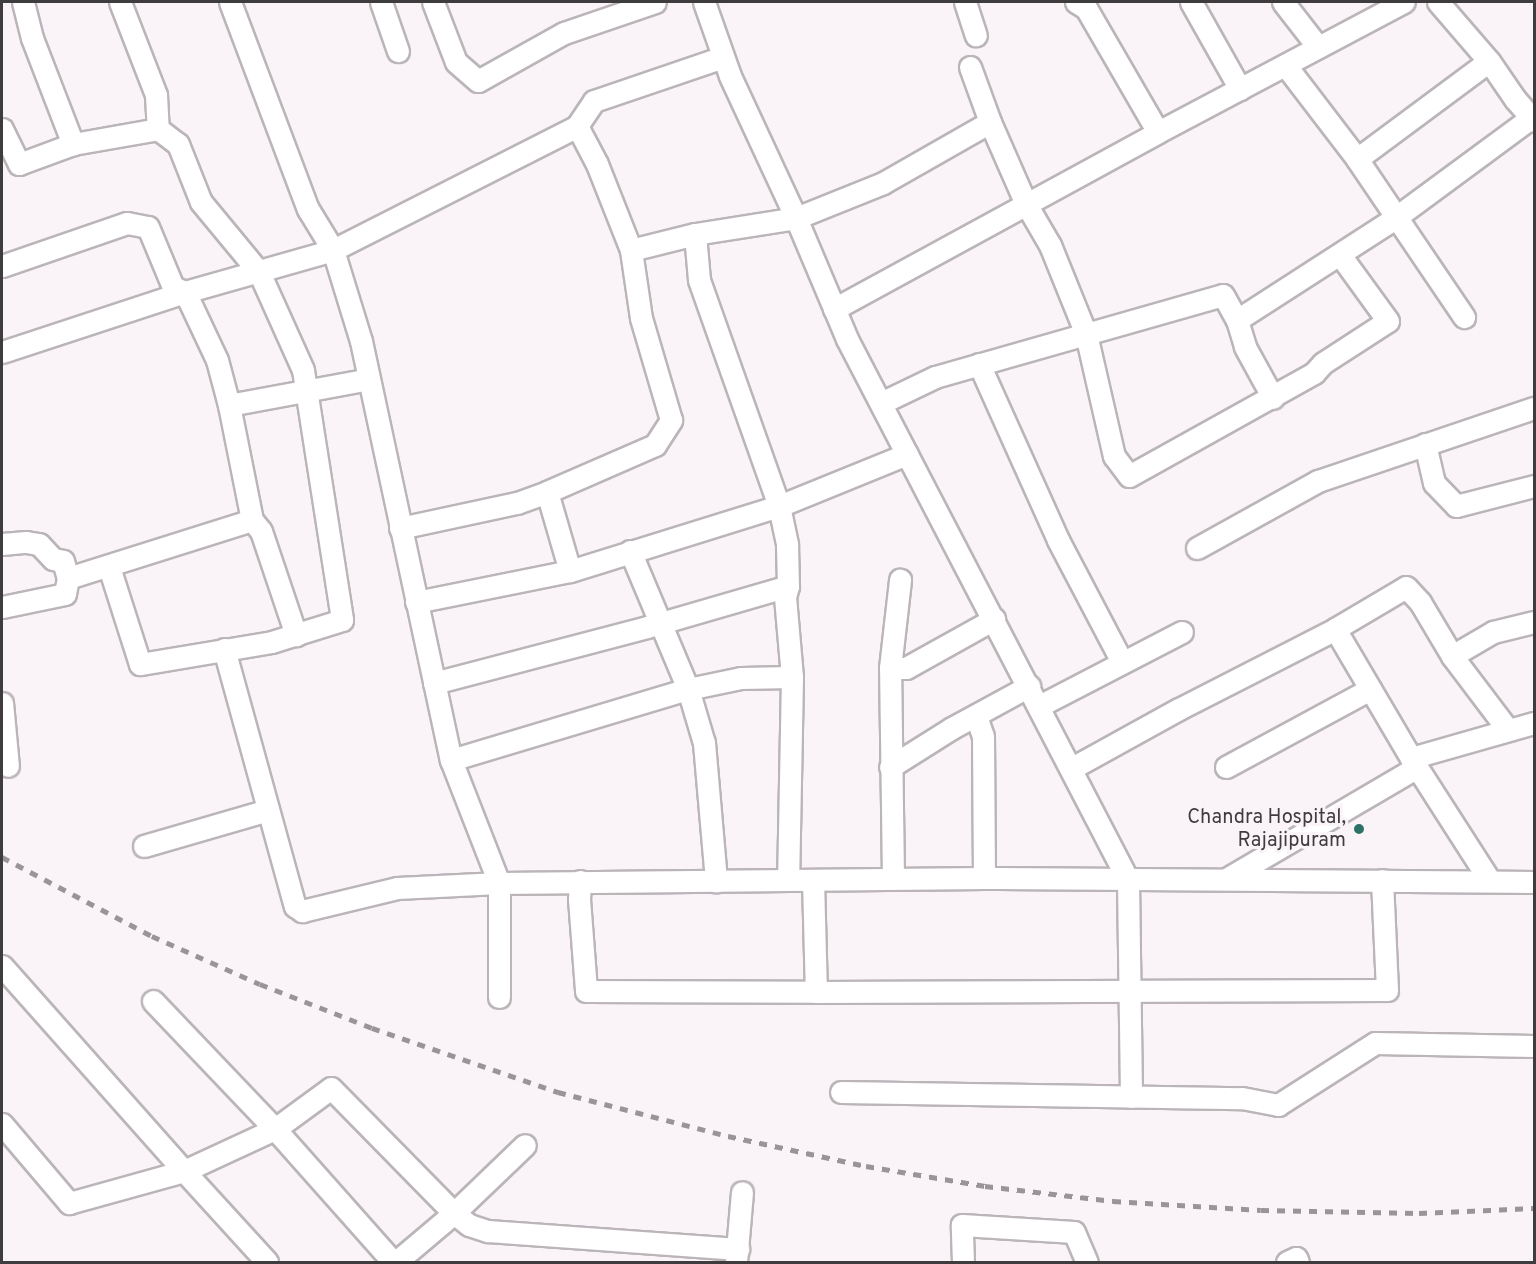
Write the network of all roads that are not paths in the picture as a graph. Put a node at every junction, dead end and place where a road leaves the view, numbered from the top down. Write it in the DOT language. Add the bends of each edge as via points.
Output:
graph roads {
  1 [pos="23,2"];
  2 [pos="120,2"];
  3 [pos="230,2"];
  4 [pos="381,2"];
  5 [pos="433,2"];
  6 [pos="655,2"];
  7 [pos="704,2"];
  8 [pos="965,2"];
  9 [pos="1076,2"];
  10 [pos="1191,2"];
  11 [pos="1283,2"];
  12 [pos="1404,2"];
  13 [pos="1438,2"];
  14 [pos="976,35"];
  15 [pos="1318,47"];
  16 [pos="398,51"];
  17 [pos="723,57"];
  18 [pos="1489,61"];
  19 [pos="1286,66"];
  20 [pos="970,68"];
  21 [pos="1240,88"];
  22 [pos="1533,119"];
  23 [pos="990,122"];
  24 [pos="577,126"];
  25 [pos="2,129"];
  26 [pos="158,129"];
  27 [pos="1158,132"];
  28 [pos="72,144"];
  29 [pos="1357,159"];
  30 [pos="1026,204"];
  31 [pos="796,218"];
  32 [pos="1395,218"];
  33 [pos="695,234"];
  34 [pos="333,250"];
  35 [pos="632,250"];
  36 [pos="1340,255"];
  37 [pos="2,266"];
  38 [pos="259,272"];
  39 [pos="185,292"];
  40 [pos="834,309"];
  41 [pos="1464,317"];
  42 [pos="1237,320"];
  43 [pos="1086,334"];
  44 [pos="2,352"];
  45 [pos="978,364"];
  46 [pos="369,379"];
  47 [pos="307,392"];
  48 [pos="1273,398"];
  49 [pos="880,403"];
  50 [pos="229,405"];
  51 [pos="1534,408"];
  52 [pos="1425,444"];
  53 [pos="907,454"];
  54 [pos="1534,486"];
  55 [pos="547,492"];
  56 [pos="779,506"];
  57 [pos="252,520"];
  58 [pos="400,528"];
  59 [pos="2,544"];
  60 [pos="1197,548"];
  61 [pos="630,552"];
  62 [pos="109,567"];
  63 [pos="570,571"];
  64 [pos="68,578"];
  65 [pos="900,580"];
  66 [pos="788,586"];
  67 [pos="416,602"];
  68 [pos="2,608"];
  69 [pos="994,619"];
  70 [pos="1534,622"];
  71 [pos="658,624"];
  72 [pos="1335,629"];
  73 [pos="1182,632"];
  74 [pos="296,635"];
  75 [pos="224,650"];
  76 [pos="1452,656"];
  77 [pos="1122,662"];
  78 [pos="890,668"];
  79 [pos="792,677"];
  80 [pos="435,683"];
  81 [pos="1029,686"];
  82 [pos="688,689"];
  83 [pos="1370,689"];
  84 [pos="2,703"];
  85 [pos="1039,706"];
  86 [pos="976,716"];
  87 [pos="1534,723"];
  88 [pos="1508,730"];
  89 [pos="451,760"];
  90 [pos="1414,763"];
  91 [pos="8,766"];
  92 [pos="890,767"];
  93 [pos="1226,767"];
  94 [pos="1072,768"];
  95 [pos="268,810"];
  96 [pos="144,846"];
  97 [pos="893,878"];
  98 [pos="984,878"];
  99 [pos="1226,879"];
  100 [pos="788,880"];
  101 [pos="813,880"];
  102 [pos="1128,880"];
  103 [pos="1382,880"];
  104 [pos="580,881"];
  105 [pos="716,881"];
  106 [pos="1490,882"];
  107 [pos="1534,882"];
  108 [pos="499,883"];
  109 [pos="2,966"];
  110 [pos="1130,990"];
  111 [pos="816,992"];
  112 [pos="499,997"];
  113 [pos="153,1001"];
  114 [pos="1533,1053"];
  115 [pos="841,1092"];
  116 [pos="1131,1097"];
  117 [pos="2,1124"];
  118 [pos="275,1129"];
  119 [pos="525,1145"];
  120 [pos="184,1171"];
  121 [pos="742,1192"];
  122 [pos="454,1213"];
  123 [pos="737,1256"];
  124 [pos="267,1263"];
  125 [pos="394,1263"];
  126 [pos="963,1263"];
  127 [pos="1087,1263"];
  128 [pos="1287,1263"];
  129 [pos="1298,1263"];
  1 -- 28 [label="street" via="32,38"];
  2 -- 26 [label="street" via="156,95"];
  3 -- 34 [label="street" via="308,209"];
  4 -- 16 [label="street"];
  5 -- 6 [label="street" via="456,62 478,81 564,33"];
  7 -- 17 [label="street"];
  8 -- 14 [label="street"];
  9 -- 27 [label="street" via="1086,8"];
  10 -- 21 [label="street"];
  11 -- 15 [label="street"];
  12 -- 15 [label="street"];
  13 -- 18 [label="street"];
  15 -- 19 [label="street"];
  17 -- 24 [label="street" via="594,101"];
  17 -- 31 [label="street"];
  18 -- 22 [label="street"];
  18 -- 29 [label="street"];
  19 -- 21 [label="street"];
  19 -- 29 [label="street"];
  20 -- 23 [label="street"];
  21 -- 27 [label="street"];
  22 -- 32 [label="street"];
  23 -- 30 [label="street"];
  23 -- 31 [label="street" via="883,183"];
  24 -- 34 [label="street"];
  24 -- 35 [label="street"];
  25 -- 28 [label="street" via="19,164"];
  26 -- 28 [label="street"];
  26 -- 38 [label="street" via="178,144 201,202"];
  27 -- 30 [label="street"];
  29 -- 32 [label="street"];
  30 -- 40 [label="street"];
  30 -- 43 [label="street" via="1050,245"];
  31 -- 33 [label="street"];
  31 -- 40 [label="street"];
  32 -- 36 [label="street"];
  32 -- 41 [label="street"];
  33 -- 35 [label="street"];
  33 -- 56 [label="street" via="699,280"];
  34 -- 38 [label="street"];
  34 -- 46 [label="street"];
  35 -- 55 [label="street" via="641,318 671,420 655,445"];
  36 -- 42 [label="street"];
  36 -- 48 [label="street" via="1388,321"];
  37 -- 39 [label="street" via="126,224 148,227 173,287"];
  38 -- 39 [label="street"];
  38 -- 47 [label="street" via="303,370"];
  39 -- 44 [label="street"];
  39 -- 50 [label="street" via="217,360"];
  40 -- 49 [label="street"];
  42 -- 43 [label="street" via="1223,295"];
  42 -- 48 [label="street" via="1245,347"];
  43 -- 45 [label="street"];
  43 -- 48 [label="street" via="1114,456 1129,476"];
  45 -- 49 [label="street" via="935,377"];
  45 -- 77 [label="street" via="1058,540"];
  46 -- 47 [label="street"];
  46 -- 58 [label="street"];
  47 -- 50 [label="street"];
  47 -- 74 [label="street" via="342,620"];
  49 -- 53 [label="street"];
  50 -- 57 [label="street"];
  51 -- 52 [label="street"];
  52 -- 54 [label="street" via="1434,483 1456,506"];
  52 -- 60 [label="street" via="1318,481"];
  53 -- 56 [label="street"];
  53 -- 69 [label="street"];
  55 -- 58 [label="street" via="517,503"];
  55 -- 63 [label="street"];
  56 -- 61 [label="street"];
  56 -- 66 [label="street" via="787,545"];
  57 -- 62 [label="street"];
  57 -- 74 [label="street" via="261,531"];
  58 -- 67 [label="street"];
  59 -- 64 [label="street" via="39,544 53,559 63,561"];
  61 -- 63 [label="street"];
  61 -- 71 [label="street"];
  62 -- 64 [label="street"];
  62 -- 75 [label="street" via="140,664"];
  63 -- 67 [label="street"];
  64 -- 68 [label="street" via="65,594"];
  65 -- 78 [label="street"];
  66 -- 71 [label="street"];
  66 -- 79 [label="street" via="785,597"];
  67 -- 80 [label="street"];
  69 -- 78 [label="street" via="906,668"];
  69 -- 81 [label="street"];
  70 -- 76 [label="street" via="1493,632"];
  71 -- 80 [label="street"];
  71 -- 82 [label="street"];
  72 -- 76 [label="street" via="1406,587 1420,602"];
  72 -- 83 [label="street"];
  72 -- 94 [label="street"];
  73 -- 77 [label="street"];
  74 -- 75 [label="street"];
  75 -- 95 [label="street"];
  76 -- 88 [label="street"];
  77 -- 85 [label="street"];
  78 -- 92 [label="street"];
  79 -- 82 [label="street" via="741,678"];
  79 -- 100 [label="street"];
  80 -- 89 [label="street"];
  81 -- 85 [label="street"];
  81 -- 86 [label="street"];
  82 -- 89 [label="street"];
  82 -- 105 [label="street" via="704,743"];
  83 -- 90 [label="street"];
  83 -- 93 [label="street"];
  84 -- 91 [label="street"];
  85 -- 94 [label="street"];
  86 -- 92 [label="street"];
  86 -- 98 [label="street" via="983,736"];
  87 -- 88 [label="street"];
  88 -- 90 [label="street"];
  89 -- 108 [label="street"];
  90 -- 99 [label="street"];
  90 -- 106 [label="street"];
  92 -- 97 [label="street"];
  94 -- 102 [label="street"];
  95 -- 96 [label="street"];
  95 -- 108 [label="street" via="296,906 302,911 398,888"];
  97 -- 98 [label="street"];
  97 -- 101 [label="street"];
  98 -- 102 [label="street"];
  99 -- 102 [label="street"];
  99 -- 103 [label="street"];
  100 -- 101 [label="street"];
  100 -- 105 [label="street"];
  101 -- 111 [label="street"];
  102 -- 110 [label="street"];
  103 -- 106 [label="street"];
  103 -- 110 [label="street" via="1387,990"];
  104 -- 105 [label="street"];
  104 -- 108 [label="street"];
  104 -- 111 [label="street" via="586,991"];
  106 -- 107 [label="street"];
  108 -- 112 [label="street"];
  109 -- 120 [label="street"];
  110 -- 111 [label="street"];
  110 -- 116 [label="street"];
  113 -- 118 [label="street"];
  114 -- 116 [label="street" via="1375,1043 1278,1105 1242,1098"];
  115 -- 116 [label="street"];
  117 -- 120 [label="street" via="69,1203"];
  118 -- 120 [label="street"];
  118 -- 122 [label="street" via="331,1088"];
  118 -- 125 [label="street"];
  119 -- 122 [label="street"];
  120 -- 124 [label="street"];
  121 -- 123 [label="street"];
  122 -- 123 [label="street" via="469,1225 488,1231"];
  122 -- 125 [label="street"];
  126 -- 127 [label="street" via="962,1226 1074,1232"];
  128 -- 129 [label="street" via="1296,1258"];
}
